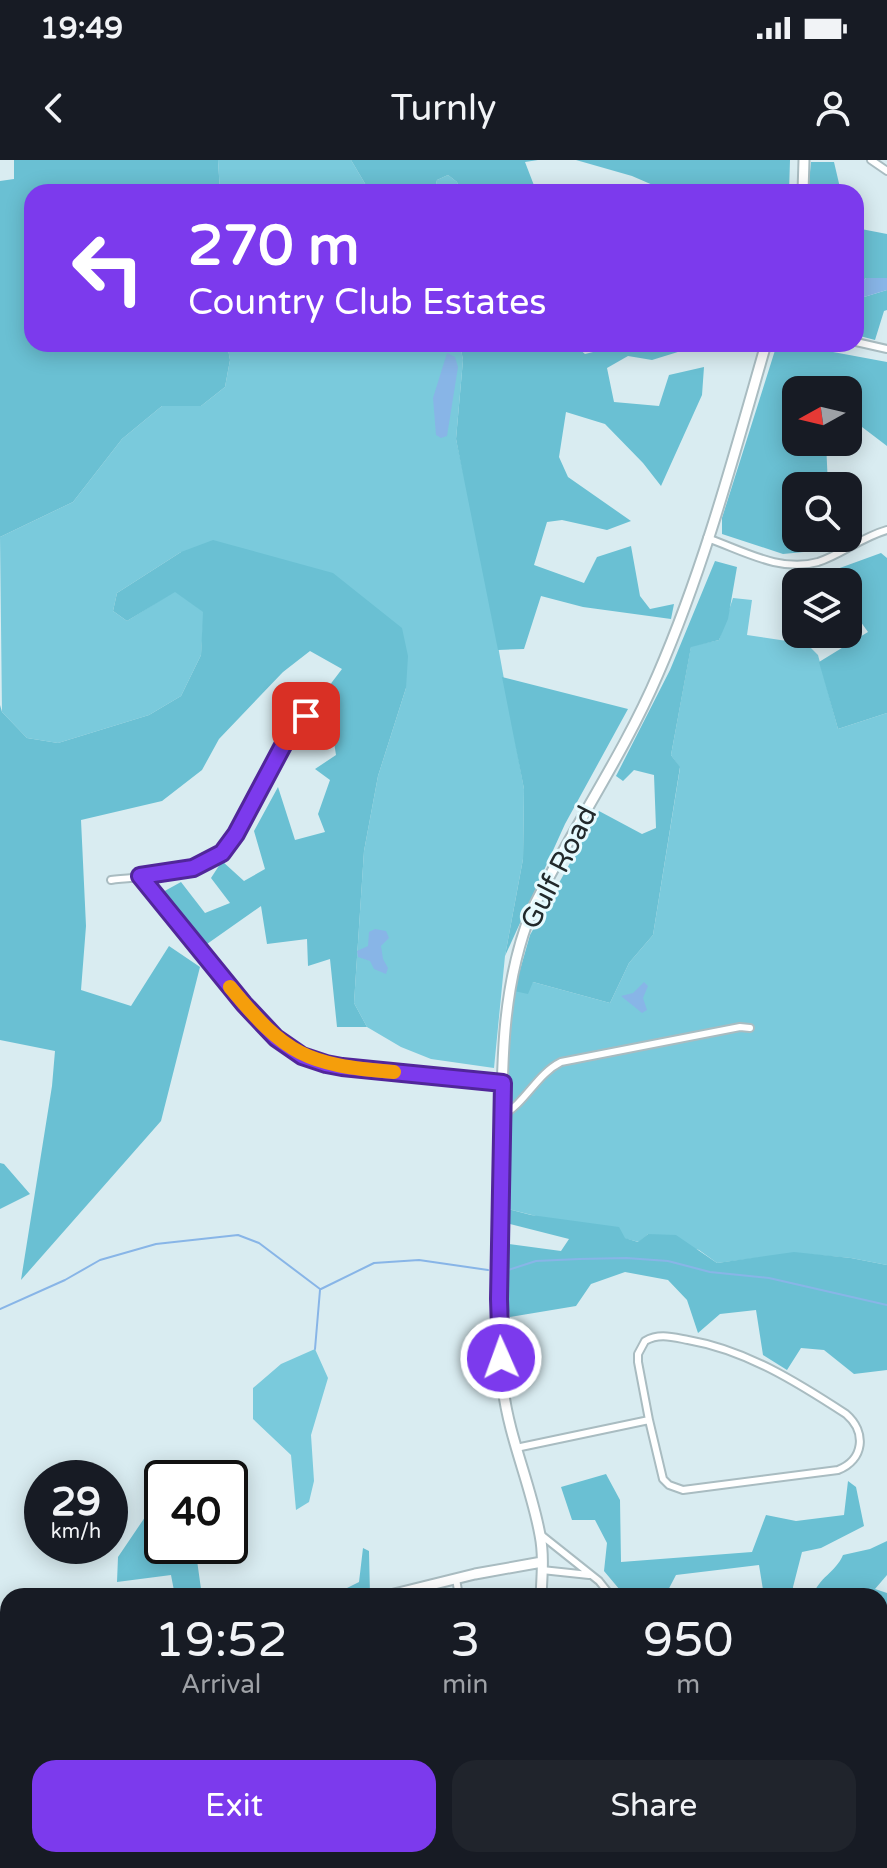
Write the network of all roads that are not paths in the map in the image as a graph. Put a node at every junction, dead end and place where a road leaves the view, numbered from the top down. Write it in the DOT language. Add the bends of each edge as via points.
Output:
graph roads {
  1 [pos="804,160"];
  2 [pos="871,160"];
  3 [pos="887,171"];
  4 [pos="803,184"];
  5 [pos="864,344"];
  6 [pos="887,349"];
  7 [pos="764,352"];
  8 [pos="887,530"];
  9 [pos="707,538"];
  10 [pos="306,716"];
  11 [pos="140,876"];
  12 [pos="111,880"];
  13 [pos="750,1028"];
  14 [pos="503,1083"];
  15 [pos="502,1116"];
  16 [pos="649,1420"];
  17 [pos="516,1448"];
  18 [pos="540,1534"];
  19 [pos="542,1564"];
  20 [pos="589,1575"];
  21 [pos="456,1579"];
  22 [pos="419,1588"];
  23 [pos="458,1588"];
  24 [pos="541,1588"];
  25 [pos="603,1588"];
  1 -- 4 [label="street"];
  2 -- 3 [label="street"];
  5 -- 6 [label="street"];
  7 -- 9 [label="street, Gulf Road"];
  8 -- 9 [label="street" via="819,562 799,565 779,564"];
  9 -- 14 [label="street, Gulf Road" via="657,677 523,932 505,1017"];
  10 -- 11 [label="street" via="286,740 222,853 193,868"];
  11 -- 12 [label="street"];
  11 -- 14 [label="street" via="244,1004 302,1056 342,1067"];
  13 -- 15 [label="street" via="561,1062"];
  14 -- 15 [label="street, Gulf Road"];
  15 -- 17 [label="street, Gulf Road" via="500,1349"];
  16 -- 16 [label="street" via="638,1354 645,1341 668,1336 726,1348 763,1365 846,1414 857,1425 861,1440 852,1462 838,1470 683,1490 663,1479"];
  16 -- 17 [label="street"];
  17 -- 18 [label="street, Gulf Road"];
  18 -- 19 [label="street, Gulf Road"];
  18 -- 20 [label="street"];
  19 -- 20 [label="street"];
  19 -- 21 [label="street"];
  19 -- 24 [label="street, Gulf Road"];
  20 -- 25 [label="street"];
  21 -- 22 [label="street"];
  21 -- 23 [label="street"];
}
